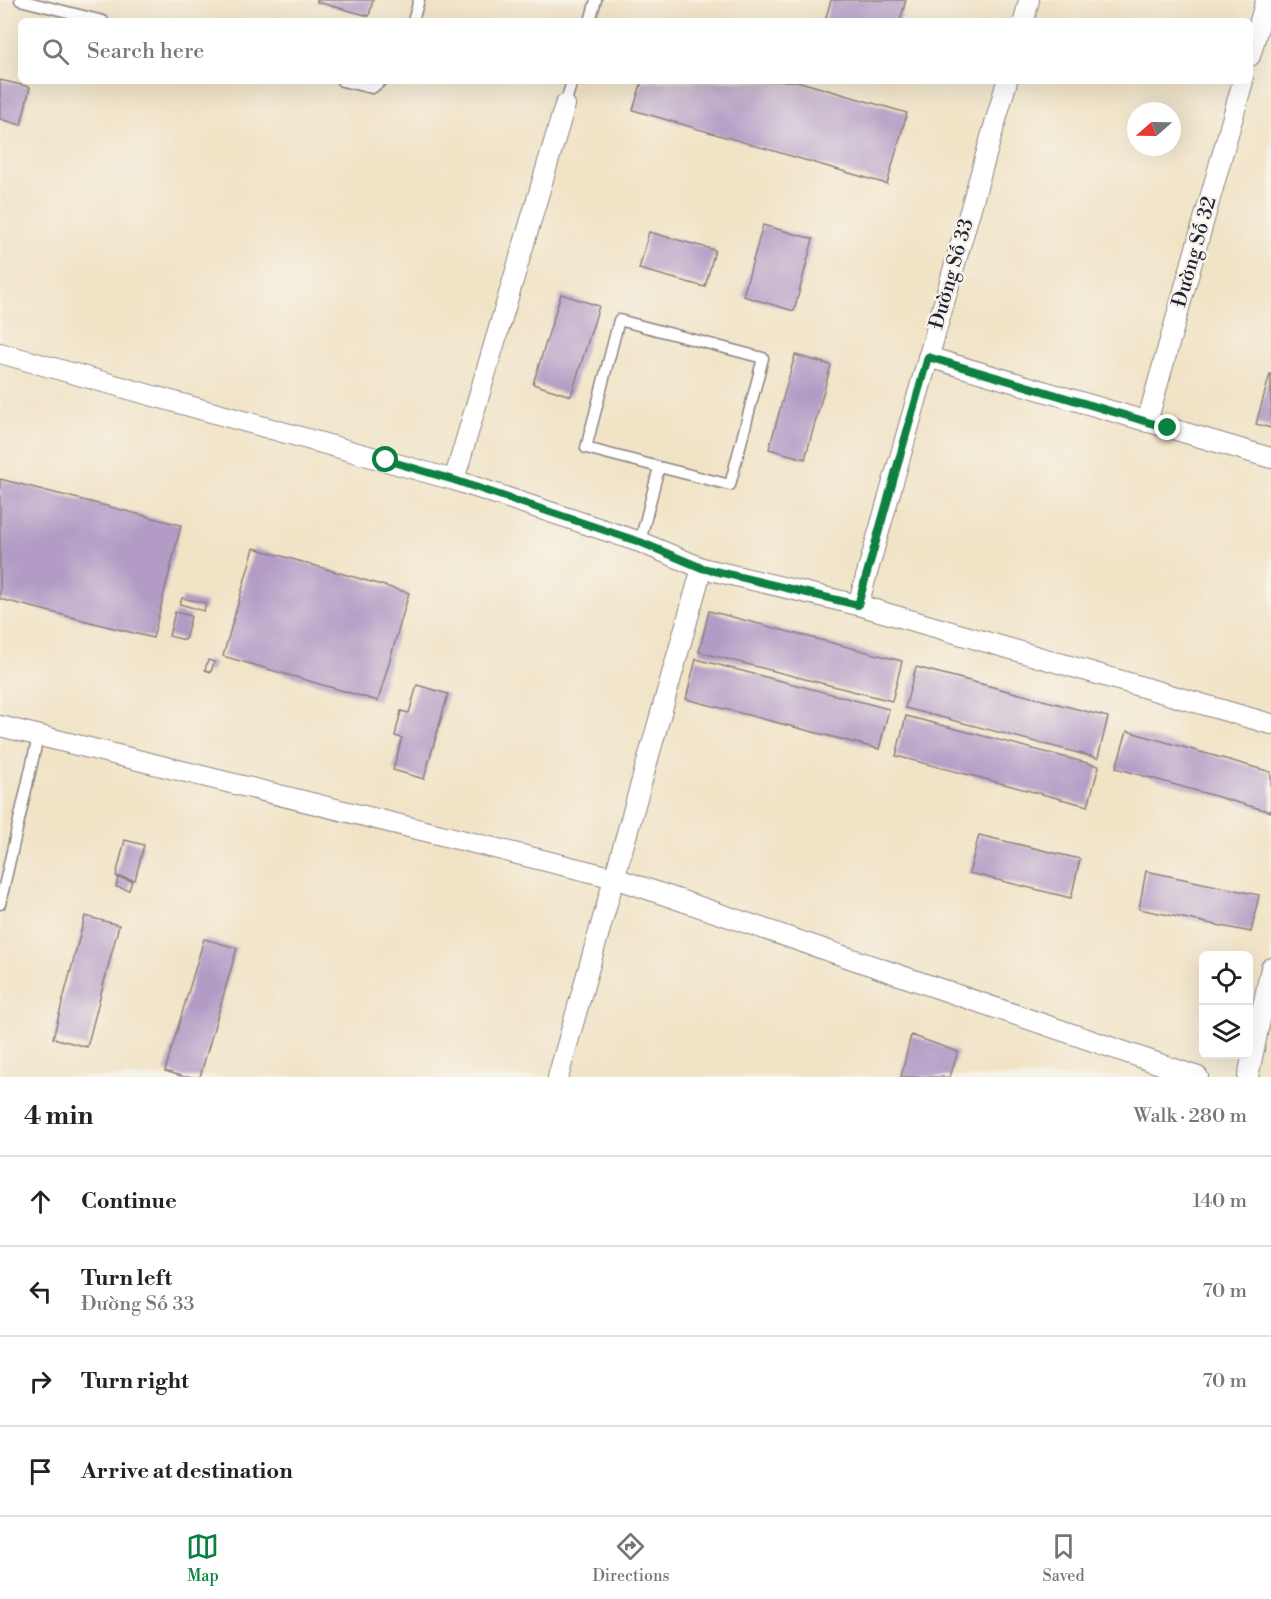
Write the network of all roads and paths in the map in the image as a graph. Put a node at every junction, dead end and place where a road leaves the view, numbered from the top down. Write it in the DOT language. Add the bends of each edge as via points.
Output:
graph roads {
  1 [pos="20,0"];
  2 [pos="419,0"];
  3 [pos="596,0"];
  4 [pos="1029,0"];
  5 [pos="1266,0"];
  6 [pos="91,18"];
  7 [pos="414,18"];
  8 [pos="591,18"];
  9 [pos="1024,18"];
  10 [pos="1253,46"];
  11 [pos="355,84"];
  12 [pos="377,84"];
  13 [pos="571,84"];
  14 [pos="1005,84"];
  15 [pos="1242,84"];
  16 [pos="565,105"];
  17 [pos="0,353"];
  18 [pos="928,357"];
  19 [pos="1147,422"];
  20 [pos="1271,458"];
  21 [pos="659,467"];
  22 [pos="454,480"];
  23 [pos="640,542"];
  24 [pos="702,568"];
  25 [pos="858,605"];
  26 [pos="1271,724"];
  27 [pos="0,726"];
  28 [pos="38,737"];
  29 [pos="615,878"];
  30 [pos="0,904"];
  31 [pos="1271,968"];
  32 [pos="558,1077"];
  33 [pos="1198,1077"];
  34 [pos="1248,1077"];
  1 -- 6 [label="lane"];
  2 -- 7 [label="lane"];
  3 -- 8 [label="lane"];
  4 -- 9 [label="street"];
  5 -- 10 [label="street"];
  11 -- 12 [label="lane" via="372,88"];
  13 -- 16 [label="lane"];
  14 -- 18 [label="street, Đường Số 33"];
  15 -- 19 [label="street, Đường Số 32"];
  16 -- 22 [label="street"];
  17 -- 22 [label="street"];
  18 -- 19 [label="street"];
  18 -- 25 [label="street, Đường Số 33"];
  19 -- 20 [label="street"];
  21 -- 21 [label="lane" via="586,448 619,320 763,358 730,485"];
  21 -- 23 [label="lane"];
  22 -- 23 [label="street"];
  23 -- 24 [label="street"];
  24 -- 25 [label="street"];
  24 -- 29 [label="street"];
  25 -- 26 [label="street"];
  27 -- 28 [label="street"];
  28 -- 29 [label="street"];
  28 -- 30 [label="lane"];
  29 -- 32 [label="street"];
  29 -- 33 [label="street"];
  31 -- 34 [label="street"];
}
